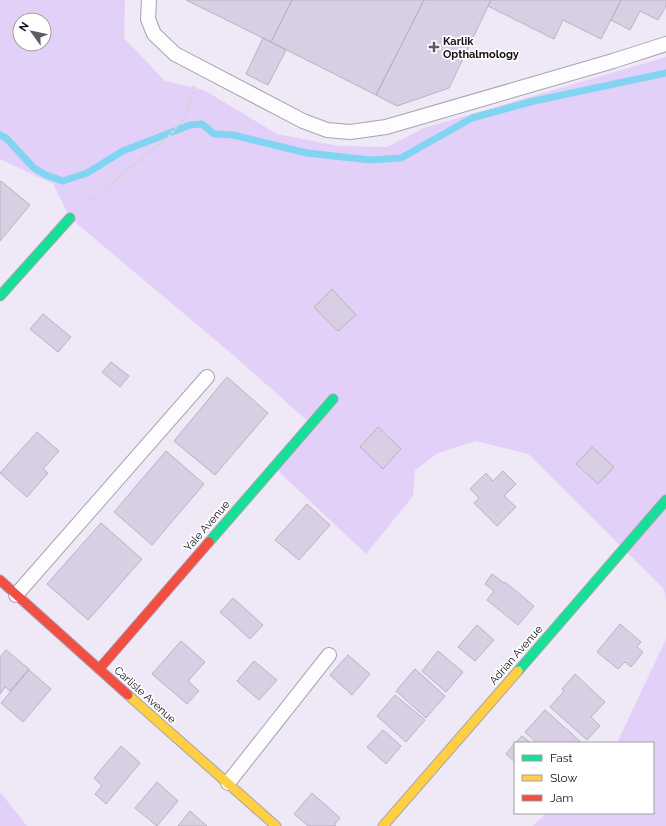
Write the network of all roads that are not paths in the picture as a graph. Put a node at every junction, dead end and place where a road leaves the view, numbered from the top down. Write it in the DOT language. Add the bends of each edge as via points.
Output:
graph roads {
  1 [pos="149,0"];
  2 [pos="666,44"];
  3 [pos="70,218"];
  4 [pos="0,296"];
  5 [pos="207,377"];
  6 [pos="333,399"];
  7 [pos="666,500"];
  8 [pos="0,580"];
  9 [pos="16,595"];
  10 [pos="329,654"];
  11 [pos="99,669"];
  12 [pos="228,783"];
  13 [pos="276,826"];
  14 [pos="383,826"];
  1 -- 2 [label="lane" via="148,19 154,34 176,54 303,121 327,130 350,132 386,127"];
  3 -- 4 [label="street"];
  5 -- 9 [label="lane"];
  6 -- 11 [label="street, Yale Avenue"];
  7 -- 14 [label="street, Adrian Avenue"];
  8 -- 9 [label="street, Carlisle Avenue"];
  9 -- 11 [label="street, Carlisle Avenue"];
  10 -- 12 [label="lane"];
  11 -- 12 [label="street, Carlisle Avenue"];
  12 -- 13 [label="street, Carlisle Avenue"];
}
